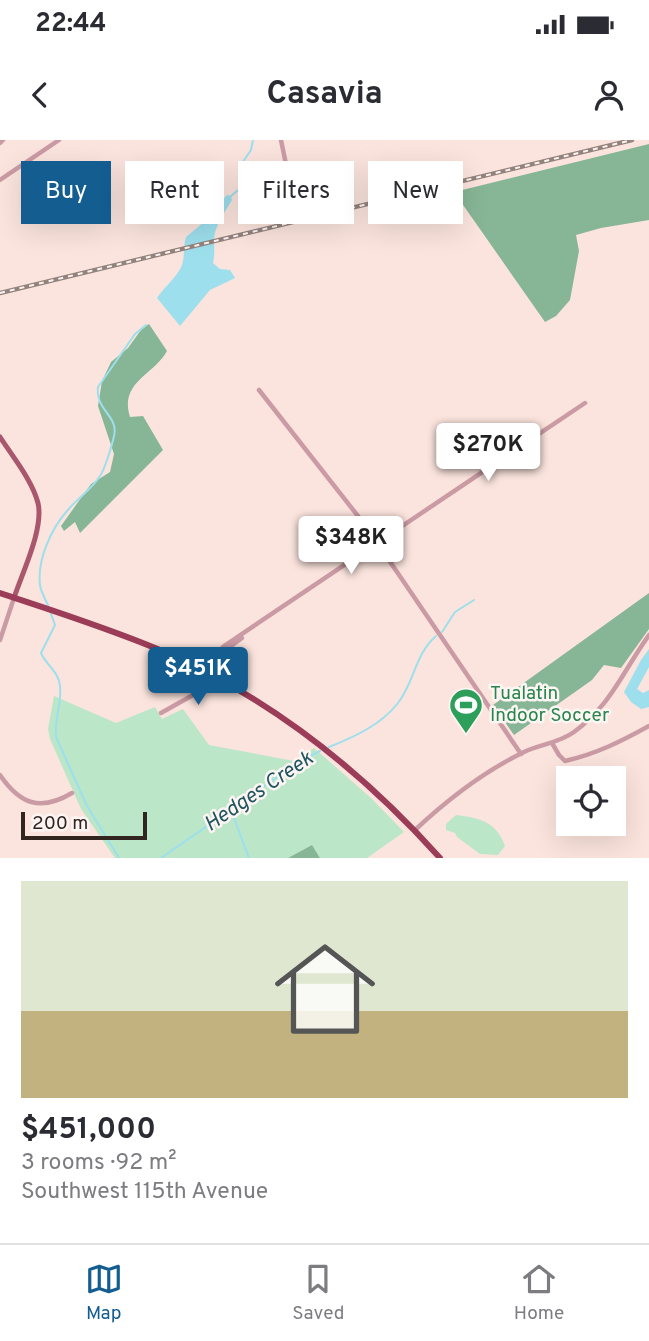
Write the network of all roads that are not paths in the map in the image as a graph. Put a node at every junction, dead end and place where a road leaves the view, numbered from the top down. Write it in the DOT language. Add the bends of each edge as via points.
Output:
graph roads {
  1 [pos="59,140"];
  2 [pos="281,140"];
  3 [pos="285,161"];
  4 [pos="0,180"];
  5 [pos="259,390"];
  6 [pos="585,403"];
  7 [pos="0,437"];
  8 [pos="377,543"];
  9 [pos="0,593"];
  10 [pos="14,598"];
  11 [pos="649,635"];
  12 [pos="0,640"];
  13 [pos="206,671"];
  14 [pos="161,713"];
  15 [pos="649,726"];
  16 [pos="552,743"];
  17 [pos="520,754"];
  18 [pos="0,775"];
  19 [pos="72,793"];
  20 [pos="415,830"];
  21 [pos="440,858"];
  1 -- 4 [label="street"];
  2 -- 3 [label="street"];
  5 -- 8 [label="street"];
  6 -- 8 [label="street"];
  7 -- 10 [label="main road" via="32,488 39,511"];
  8 -- 13 [label="street" via="218,652"];
  8 -- 17 [label="street"];
  9 -- 10 [label="highway"];
  10 -- 12 [label="street"];
  10 -- 13 [label="highway" via="115,632"];
  11 -- 16 [label="street" via="607,701 576,730"];
  13 -- 14 [label="street" via="190,698"];
  13 -- 20 [label="highway" via="315,741"];
  15 -- 16 [label="street" via="611,746 565,761"];
  16 -- 17 [label="street"];
  17 -- 20 [label="street" via="444,804"];
  18 -- 19 [label="street" via="15,794 33,803 55,802"];
  20 -- 21 [label="highway"];
}
